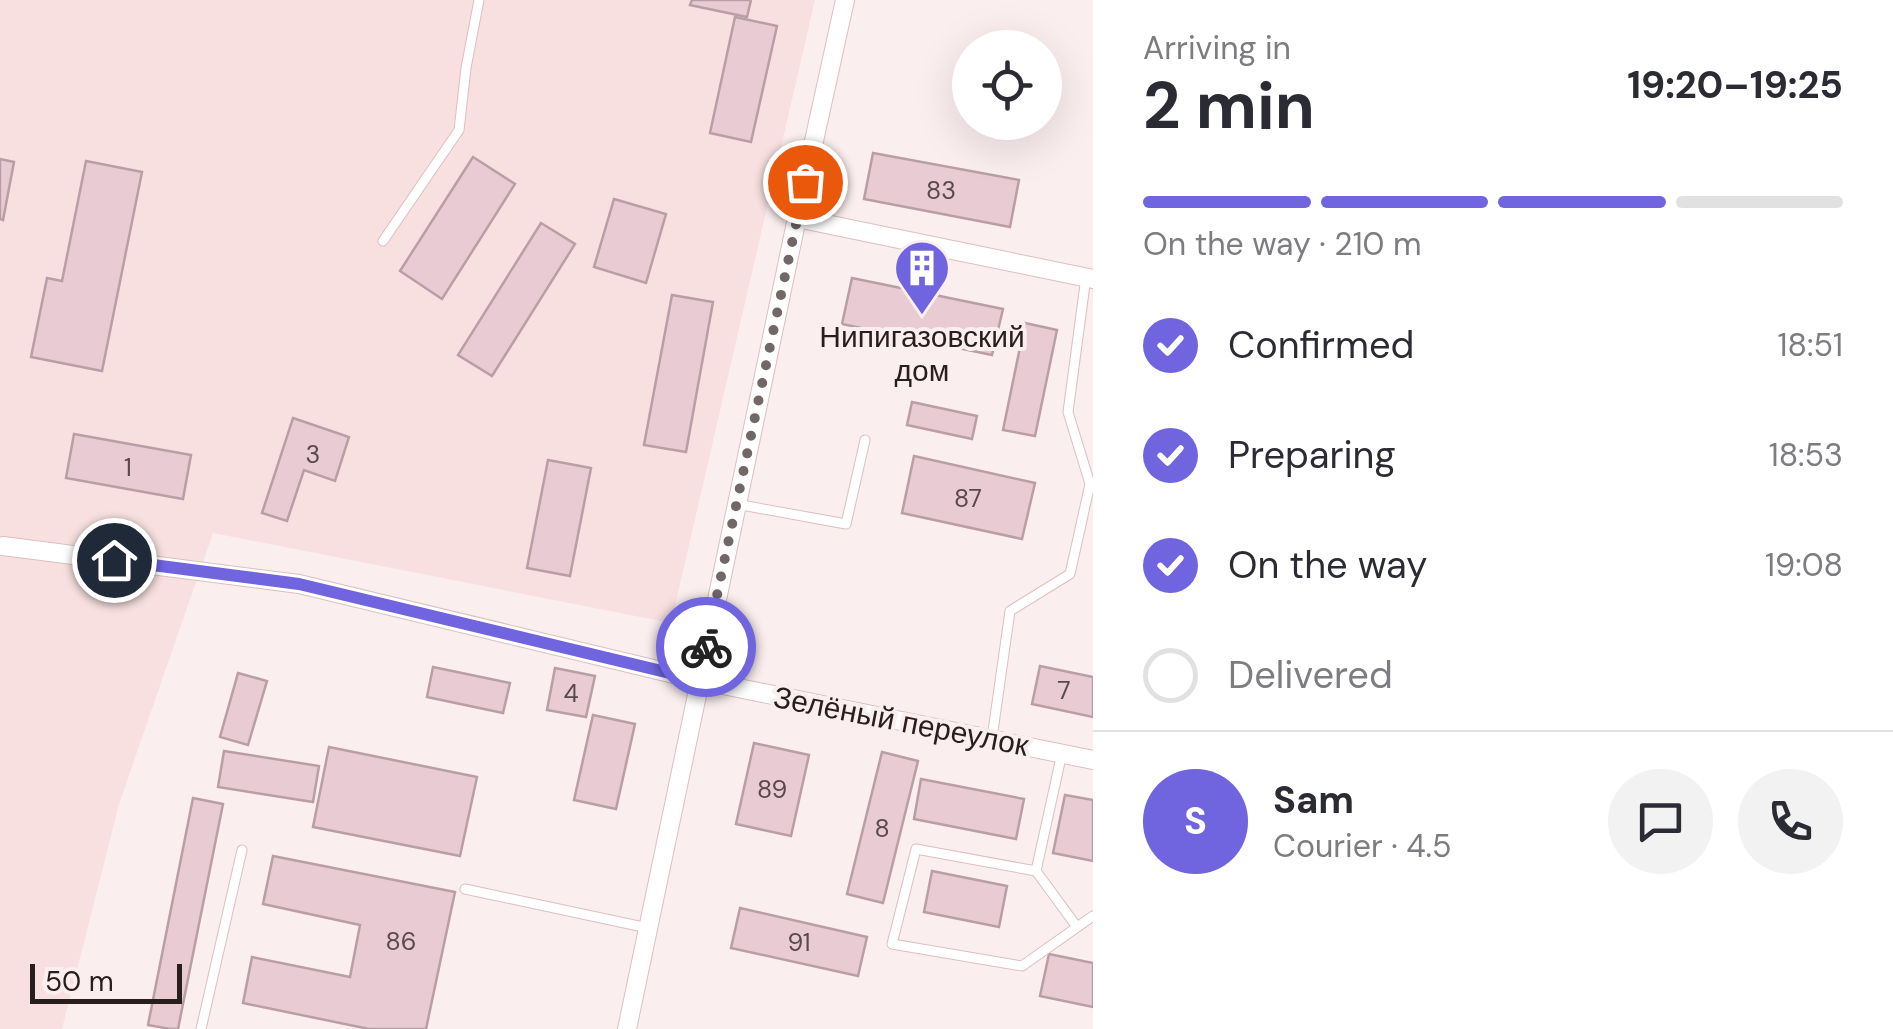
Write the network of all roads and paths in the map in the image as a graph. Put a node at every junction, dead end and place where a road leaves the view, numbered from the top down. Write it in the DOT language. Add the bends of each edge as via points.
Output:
graph roads {
  1 [pos="479,0"];
  2 [pos="845,0"];
  3 [pos="797,218"];
  4 [pos="383,241"];
  5 [pos="1090,278"];
  6 [pos="865,440"];
  7 [pos="736,504"];
  8 [pos="3,546"];
  9 [pos="699,680"];
  10 [pos="992,739"];
  11 [pos="1062,753"];
  12 [pos="1093,760"];
  13 [pos="242,850"];
  14 [pos="1036,871"];
  15 [pos="466,889"];
  16 [pos="1093,916"];
  17 [pos="1077,927"];
  18 [pos="648,928"];
  19 [pos="201,1029"];
  20 [pos="626,1029"];
  1 -- 4 [label="lane" via="459,130"];
  2 -- 3 [label="street"];
  3 -- 5 [label="street"];
  3 -- 7 [label="street"];
  5 -- 10 [label="lane" via="1068,412 1090,484 1070,574 1010,611"];
  6 -- 7 [label="lane" via="846,524"];
  7 -- 9 [label="street"];
  8 -- 9 [label="street, Зелёный переулок" via="299,584"];
  9 -- 10 [label="street, Зелёный переулок"];
  9 -- 18 [label="street"];
  10 -- 11 [label="street, Зелёный переулок"];
  11 -- 12 [label="street, Зелёный переулок"];
  11 -- 14 [label="lane"];
  13 -- 19 [label="lane"];
  14 -- 17 [label="lane"];
  14 -- 17 [label="lane" via="916,849 892,944 1022,966"];
  15 -- 18 [label="lane"];
  16 -- 17 [label="lane"];
  18 -- 20 [label="street"];
}
